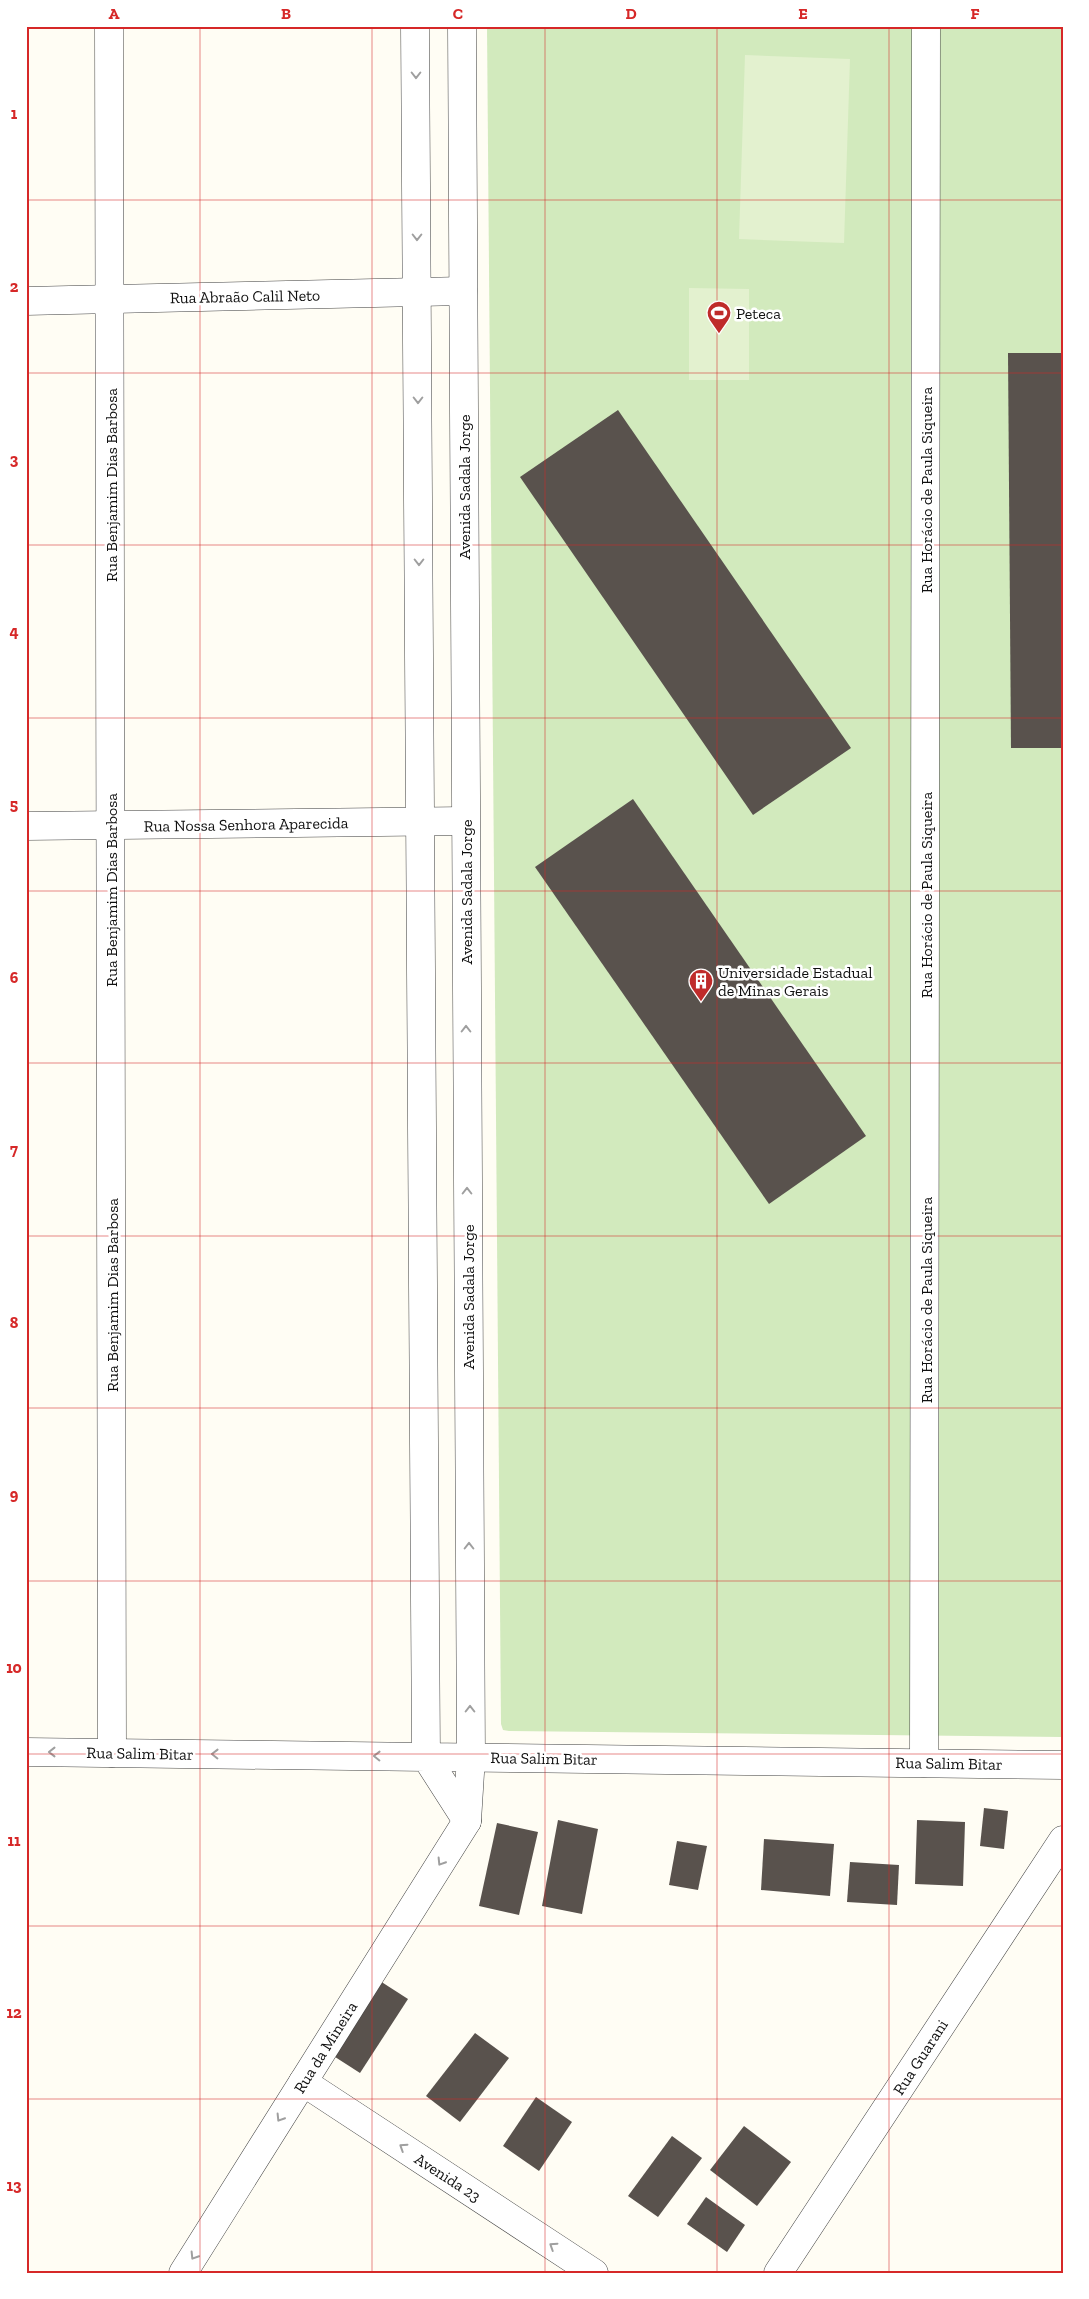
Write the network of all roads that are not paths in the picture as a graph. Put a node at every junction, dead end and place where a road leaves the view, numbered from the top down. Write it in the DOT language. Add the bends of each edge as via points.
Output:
graph roads {
  1 [pos="109,26"];
  2 [pos="415,26"];
  3 [pos="462,26"];
  4 [pos="926,26"];
  5 [pos="463,291"];
  6 [pos="417,292"];
  7 [pos="110,299"];
  8 [pos="26,301"];
  9 [pos="465,821"];
  10 [pos="420,822"];
  11 [pos="111,825"];
  12 [pos="26,826"];
  13 [pos="26,1752"];
  14 [pos="112,1753"];
  15 [pos="426,1757"];
  16 [pos="470,1757"];
  17 [pos="924,1763"];
  18 [pos="1063,1765"];
  19 [pos="467,1820"];
  20 [pos="1063,1840"];
  21 [pos="303,2082"];
  22 [pos="183,2273"];
  23 [pos="594,2273"];
  24 [pos="778,2273"];
  1 -- 7 [label="street, Rua Benjamim Dias Barbosa"];
  2 -- 6 [label="street, one-way"];
  3 -- 5 [label="street, Avenida Sadala Jorge"];
  4 -- 17 [label="street, Rua Horácio de Paula Siqueira"];
  5 -- 6 [label="street, Rua Abraão Calil Neto"];
  5 -- 9 [label="street, Avenida Sadala Jorge"];
  6 -- 7 [label="street, Rua Abraão Calil Neto"];
  6 -- 10 [label="street, one-way"];
  7 -- 8 [label="street, Rua Abraão Calil Neto"];
  7 -- 11 [label="street, Rua Benjamim Dias Barbosa"];
  9 -- 10 [label="street, Rua Nossa Senhora Aparecida"];
  16 -- 9 [label="street, Avenida Sadala Jorge, one-way"];
  10 -- 11 [label="street, Rua Nossa Senhora Aparecida"];
  10 -- 15 [label="street"];
  11 -- 12 [label="street, Rua Nossa Senhora Aparecida"];
  11 -- 14 [label="street, Rua Benjamim Dias Barbosa"];
  14 -- 13 [label="street, Rua Salim Bitar, one-way"];
  15 -- 14 [label="street, Rua Salim Bitar, one-way"];
  15 -- 16 [label="street, Rua Salim Bitar"];
  15 -- 19 [label="street"];
  16 -- 17 [label="street, Rua Salim Bitar"];
  16 -- 19 [label="street, Rua da Mineira"];
  17 -- 18 [label="street, Rua Salim Bitar"];
  19 -- 21 [label="street, Rua da Mineira, one-way"];
  20 -- 24 [label="street, Rua Guarani"];
  21 -- 22 [label="street, Rua da Mineira, one-way"];
  23 -- 21 [label="street, Avenida 23, one-way"];
}
